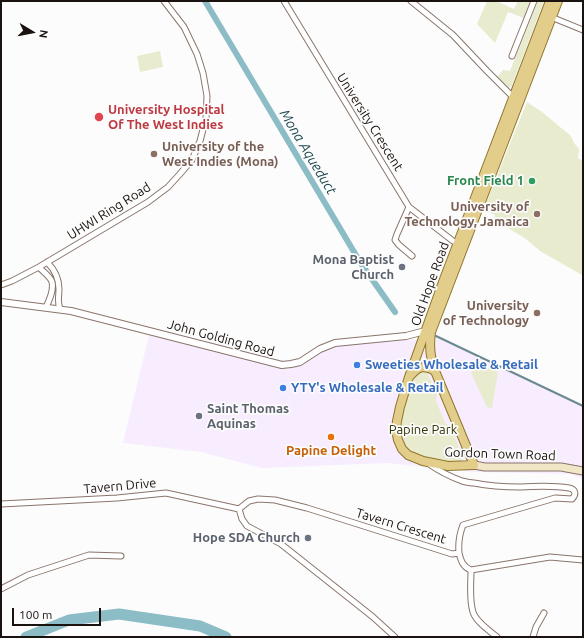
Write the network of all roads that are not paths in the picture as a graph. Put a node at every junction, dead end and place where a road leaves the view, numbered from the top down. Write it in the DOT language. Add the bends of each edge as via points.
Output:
graph roads {
  1 [pos="164,1"];
  2 [pos="284,1"];
  3 [pos="411,1"];
  4 [pos="534,1"];
  5 [pos="550,1"];
  6 [pos="558,1"];
  7 [pos="548,16"];
  8 [pos="583,30"];
  9 [pos="512,56"];
  10 [pos="512,97"];
  11 [pos="520,103"];
  12 [pos="409,207"];
  13 [pos="453,241"];
  14 [pos="412,256"];
  15 [pos="47,262"];
  16 [pos="39,267"];
  17 [pos="1,285"];
  18 [pos="1,302"];
  19 [pos="46,307"];
  20 [pos="60,309"];
  21 [pos="429,330"];
  22 [pos="434,371"];
  23 [pos="409,377"];
  24 [pos="420,460"];
  25 [pos="474,465"];
  26 [pos="583,471"];
  27 [pos="1,504"];
  28 [pos="239,509"];
  29 [pos="459,553"];
  30 [pos="121,556"];
  31 [pos="583,560"];
  32 [pos="471,570"];
  33 [pos="1,589"];
  34 [pos="544,613"];
  35 [pos="395,637"];
  36 [pos="497,637"];
  37 [pos="533,637"];
  1 -- 15 [label="street, UHWI Ring Road" via="184,27 203,73 207,96 206,118 192,160 180,175 148,202"];
  2 -- 12 [label="street, University Crescent"];
  3 -- 10 [label="street" via="453,35"];
  4 -- 9 [label="street"];
  5 -- 7 [label="main road, Old Hope Road"];
  6 -- 7 [label="main road, Old Hope Road"];
  7 -- 8 [label="street"];
  7 -- 10 [label="main road, Old Hope Road"];
  7 -- 11 [label="main road, Old Hope Road"];
  10 -- 11 [label="street"];
  10 -- 21 [label="main road, Old Hope Road" via="443,282"];
  11 -- 21 [label="main road, Old Hope Road"];
  12 -- 13 [label="street, University Crescent"];
  12 -- 14 [label="street" via="396,240"];
  15 -- 16 [label="street, UHWI Ring Road"];
  15 -- 20 [label="street" via="59,280"];
  16 -- 17 [label="street, UHWI Ring Road"];
  16 -- 19 [label="street" via="52,282"];
  18 -- 19 [label="street, John Golding Road"];
  19 -- 20 [label="street, John Golding Road"];
  20 -- 21 [label="street, John Golding Road" via="282,365 300,362 335,343 406,336"];
  21 -- 22 [label="main road, Old Hope Road"];
  21 -- 23 [label="main road, Old Hope Road"];
  22 -- 23 [label="main road" via="428,367 420,368"];
  22 -- 25 [label="main road, Old Hope Road"];
  23 -- 24 [label="main road, Old Hope Road" via="396,430 402,449"];
  24 -- 25 [label="main road, Gordon Town Road" via="448,466"];
  24 -- 29 [label="street, Tavern Crescent" via="463,481 502,487 561,487 574,490 575,497 572,499 555,498 463,525 458,540"];
  25 -- 26 [label="main road, Gordon Town Road" via="561,467"];
  27 -- 28 [label="street, Tavern Drive" via="166,493"];
  28 -- 29 [label="street, Tavern Crescent" via="249,501 275,500 452,554"];
  28 -- 35 [label="street" via="247,526 281,544"];
  29 -- 32 [label="street" via="466,568"];
  30 -- 33 [label="street" via="89,554 28,575"];
  31 -- 32 [label="street" via="550,557"];
  32 -- 36 [label="street" via="473,613 483,626"];
  34 -- 37 [label="street"];
}
